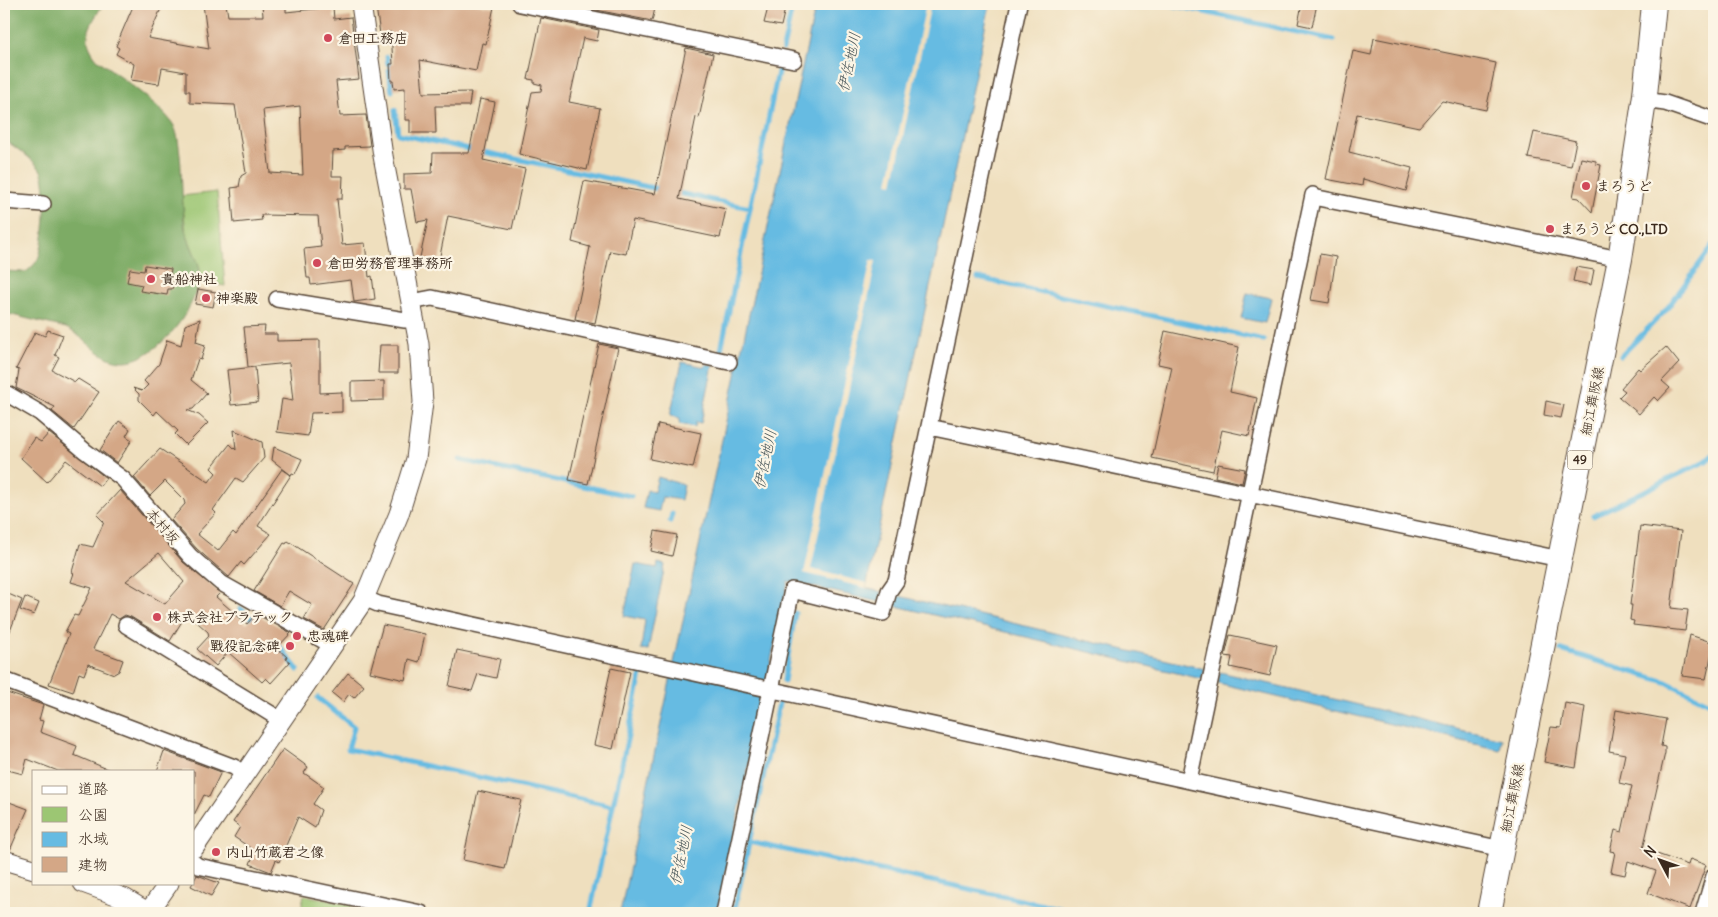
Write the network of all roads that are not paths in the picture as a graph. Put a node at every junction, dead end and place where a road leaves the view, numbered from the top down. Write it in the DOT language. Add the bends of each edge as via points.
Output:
graph roads {
  1 [pos="361,4"];
  2 [pos="520,4"];
  3 [pos="1019,4"];
  4 [pos="1654,4"];
  5 [pos="794,60"];
  6 [pos="1644,100"];
  7 [pos="1714,120"];
  8 [pos="4,201"];
  9 [pos="43,204"];
  10 [pos="1620,259"];
  11 [pos="278,299"];
  12 [pos="413,310"];
  13 [pos="729,362"];
  14 [pos="4,392"];
  15 [pos="929,427"];
  16 [pos="1250,494"];
  17 [pos="1560,559"];
  18 [pos="364,598"];
  19 [pos="126,625"];
  20 [pos="333,646"];
  21 [pos="4,680"];
  22 [pos="769,689"];
  23 [pos="281,720"];
  24 [pos="244,774"];
  25 [pos="1189,780"];
  26 [pos="195,848"];
  27 [pos="1502,849"];
  28 [pos="195,853"];
  29 [pos="4,860"];
  30 [pos="32,868"];
  31 [pos="1714,876"];
  32 [pos="86,884"];
  33 [pos="168,884"];
  34 [pos="149,913"];
  35 [pos="421,913"];
  36 [pos="724,913"];
  37 [pos="1488,913"];
  38 [pos="1702,913"];
  1 -- 12 [label="street" via="383,156"];
  2 -- 5 [label="street"];
  3 -- 15 [label="street"];
  4 -- 6 [label="main road, 細江舞阪線 / 49"];
  6 -- 7 [label="street" via="1665,103"];
  6 -- 10 [label="main road, 細江舞阪線 / 49"];
  8 -- 9 [label="street"];
  10 -- 16 [label="street" via="1313,196"];
  10 -- 17 [label="main road, 細江舞阪線 / 49"];
  11 -- 12 [label="street" via="405,320"];
  12 -- 13 [label="street" via="432,298"];
  12 -- 18 [label="street" via="423,402 416,459 400,514"];
  14 -- 20 [label="street, 本村坂" via="40,413 123,479 190,556 222,583"];
  15 -- 16 [label="street"];
  15 -- 22 [label="street" via="896,581 889,591 883,613 792,590"];
  16 -- 17 [label="street"];
  16 -- 25 [label="street"];
  17 -- 27 [label="main road, 細江舞阪線 / 49"];
  18 -- 20 [label="street"];
  18 -- 22 [label="street" via="378,604"];
  19 -- 23 [label="street"];
  20 -- 23 [label="street"];
  21 -- 24 [label="street" via="234,767"];
  22 -- 25 [label="street"];
  22 -- 36 [label="street"];
  23 -- 24 [label="street"];
  24 -- 26 [label="street"];
  25 -- 27 [label="street"];
  27 -- 37 [label="main road, 細江舞阪線 / 49"];
  28 -- 35 [label="street" via="198,866"];
  29 -- 30 [label="street"];
  31 -- 38 [label="street"];
  32 -- 34 [label="street" via="124,898"];
  33 -- 34 [label="street"];
}
